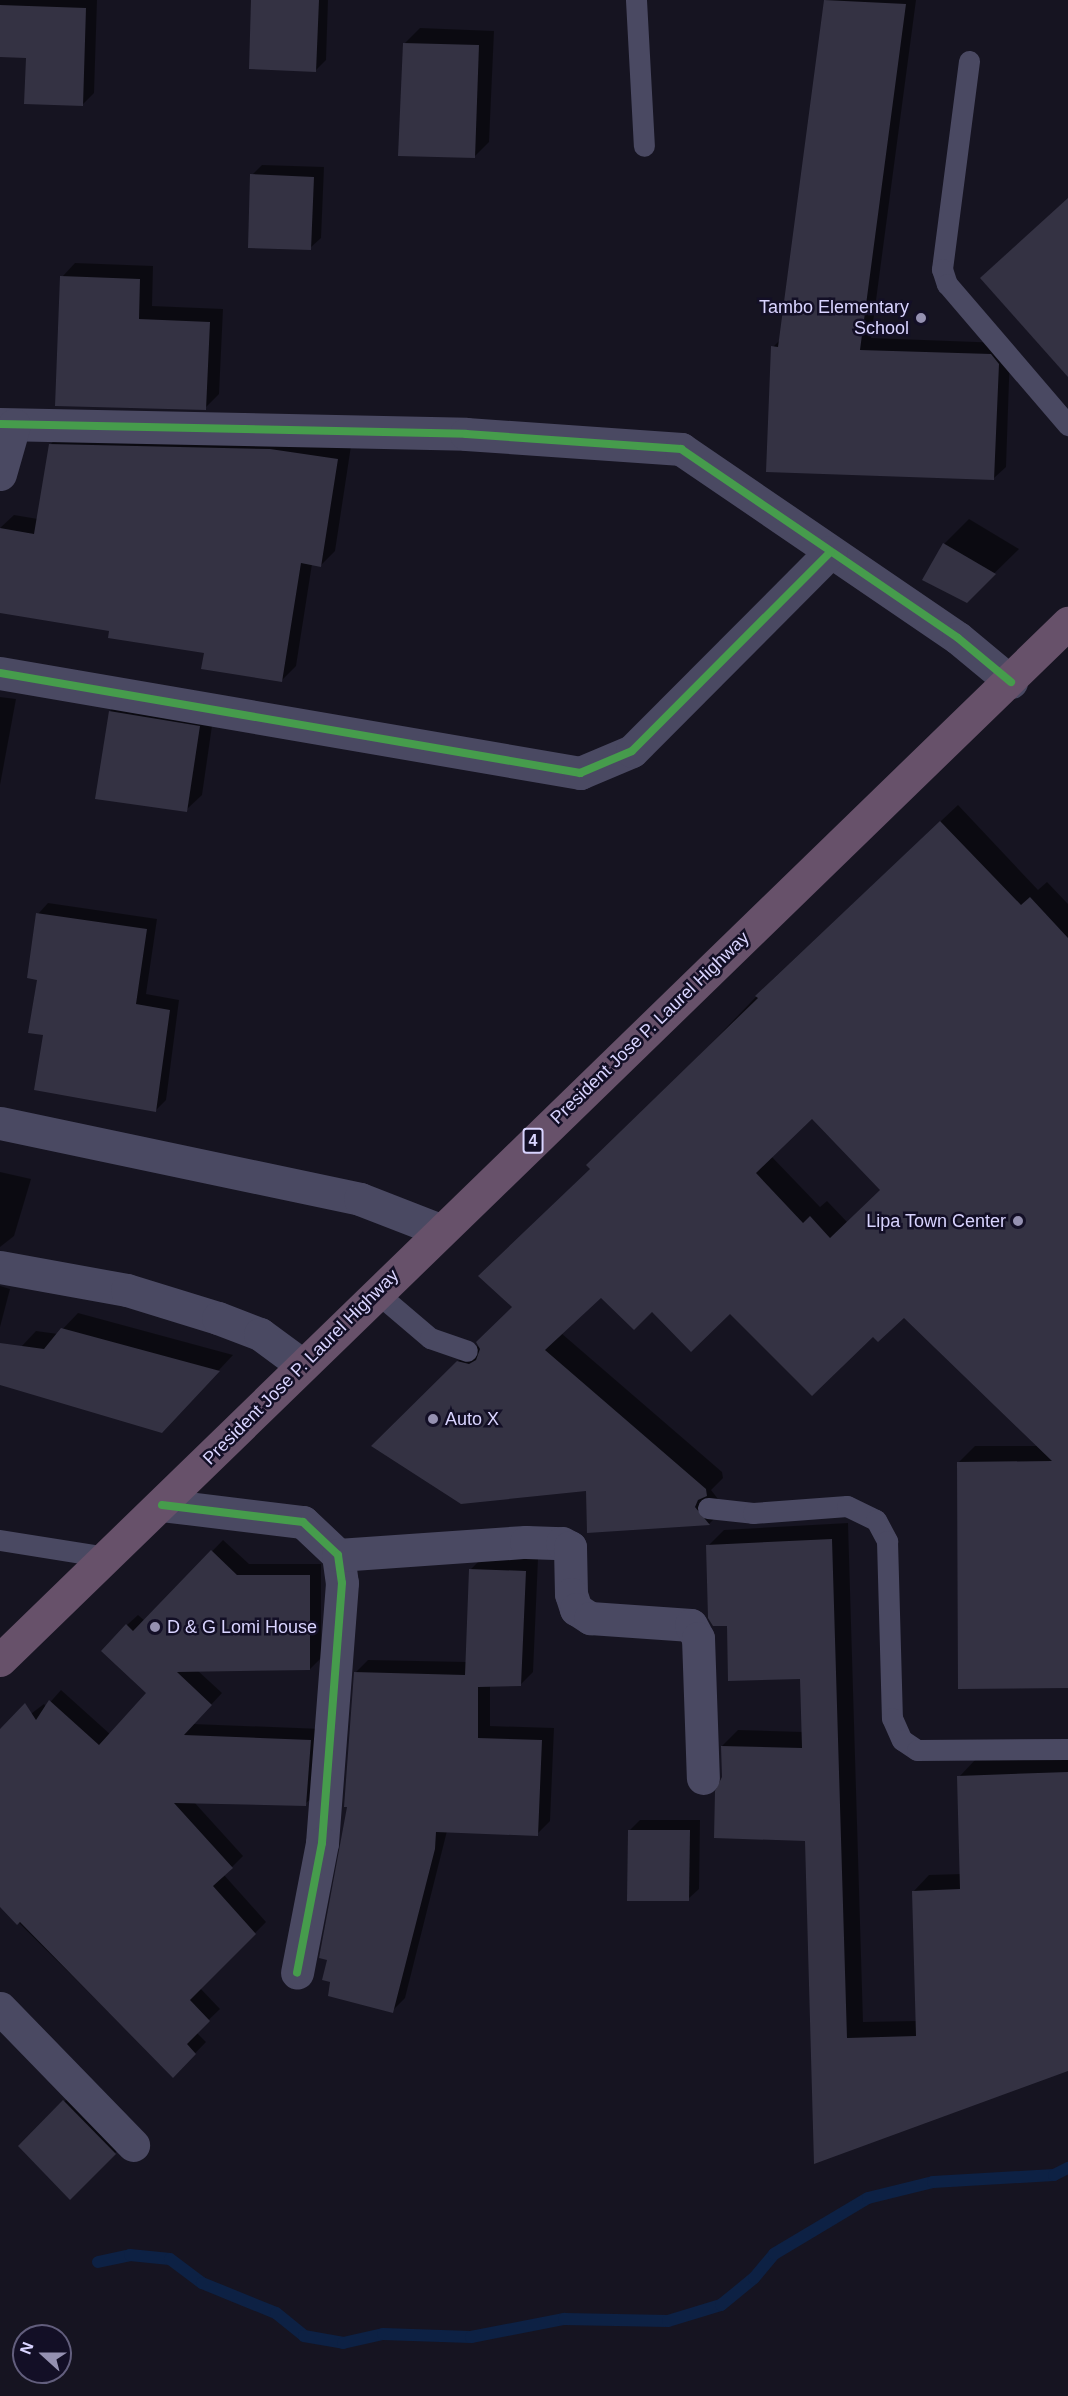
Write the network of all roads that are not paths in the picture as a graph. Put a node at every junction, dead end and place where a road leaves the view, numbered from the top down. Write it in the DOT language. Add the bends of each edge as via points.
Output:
graph roads {
  1 [pos="636,0"];
  2 [pos="969,61"];
  3 [pos="644,146"];
  4 [pos="7,425"];
  5 [pos="1068,425"];
  6 [pos="0,474"];
  7 [pos="830,552"];
  8 [pos="1068,623"];
  9 [pos="0,673"];
  10 [pos="1011,682"];
  11 [pos="0,1123"];
  12 [pos="440,1230"];
  13 [pos="0,1267"];
  14 [pos="376,1292"];
  15 [pos="467,1351"];
  16 [pos="302,1365"];
  17 [pos="162,1505"];
  18 [pos="708,1508"];
  19 [pos="0,1540"];
  20 [pos="338,1555"];
  21 [pos="105,1557"];
  22 [pos="0,1660"];
  23 [pos="1068,1749"];
  24 [pos="703,1778"];
  25 [pos="297,1973"];
  26 [pos="0,2008"];
  27 [pos="133,2145"];
  1 -- 3 [label="lane"];
  2 -- 5 [label="lane" via="942,269 947,284"];
  4 -- 6 [label="street"];
  4 -- 7 [label="street" via="466,434 681,449"];
  7 -- 9 [label="street" via="632,751 580,773"];
  7 -- 10 [label="street" via="958,638"];
  8 -- 10 [label="highway, President Jose P. Laurel Highway / 4"];
  10 -- 12 [label="highway, President Jose P. Laurel Highway / 4"];
  11 -- 12 [label="street" via="360,1199"];
  12 -- 14 [label="highway, President Jose P. Laurel Highway / 4"];
  13 -- 16 [label="street" via="127,1290 219,1318 260,1334"];
  14 -- 15 [label="lane" via="430,1338"];
  14 -- 16 [label="highway, President Jose P. Laurel Highway / 4"];
  16 -- 17 [label="highway, President Jose P. Laurel Highway / 4"];
  17 -- 20 [label="street" via="303,1522"];
  17 -- 21 [label="highway, President Jose P. Laurel Highway / 4"];
  18 -- 23 [label="lane" via="753,1513 846,1506 876,1520 887,1541 892,1718 902,1740 917,1750"];
  19 -- 21 [label="lane"];
  20 -- 24 [label="street" via="526,1542 562,1543 570,1547 571,1594 576,1609 590,1618 691,1625 698,1638"];
  20 -- 25 [label="street" via="342,1583 322,1843"];
  21 -- 22 [label="highway, President Jose P. Laurel Highway / 4"];
  26 -- 27 [label="street"];
}
